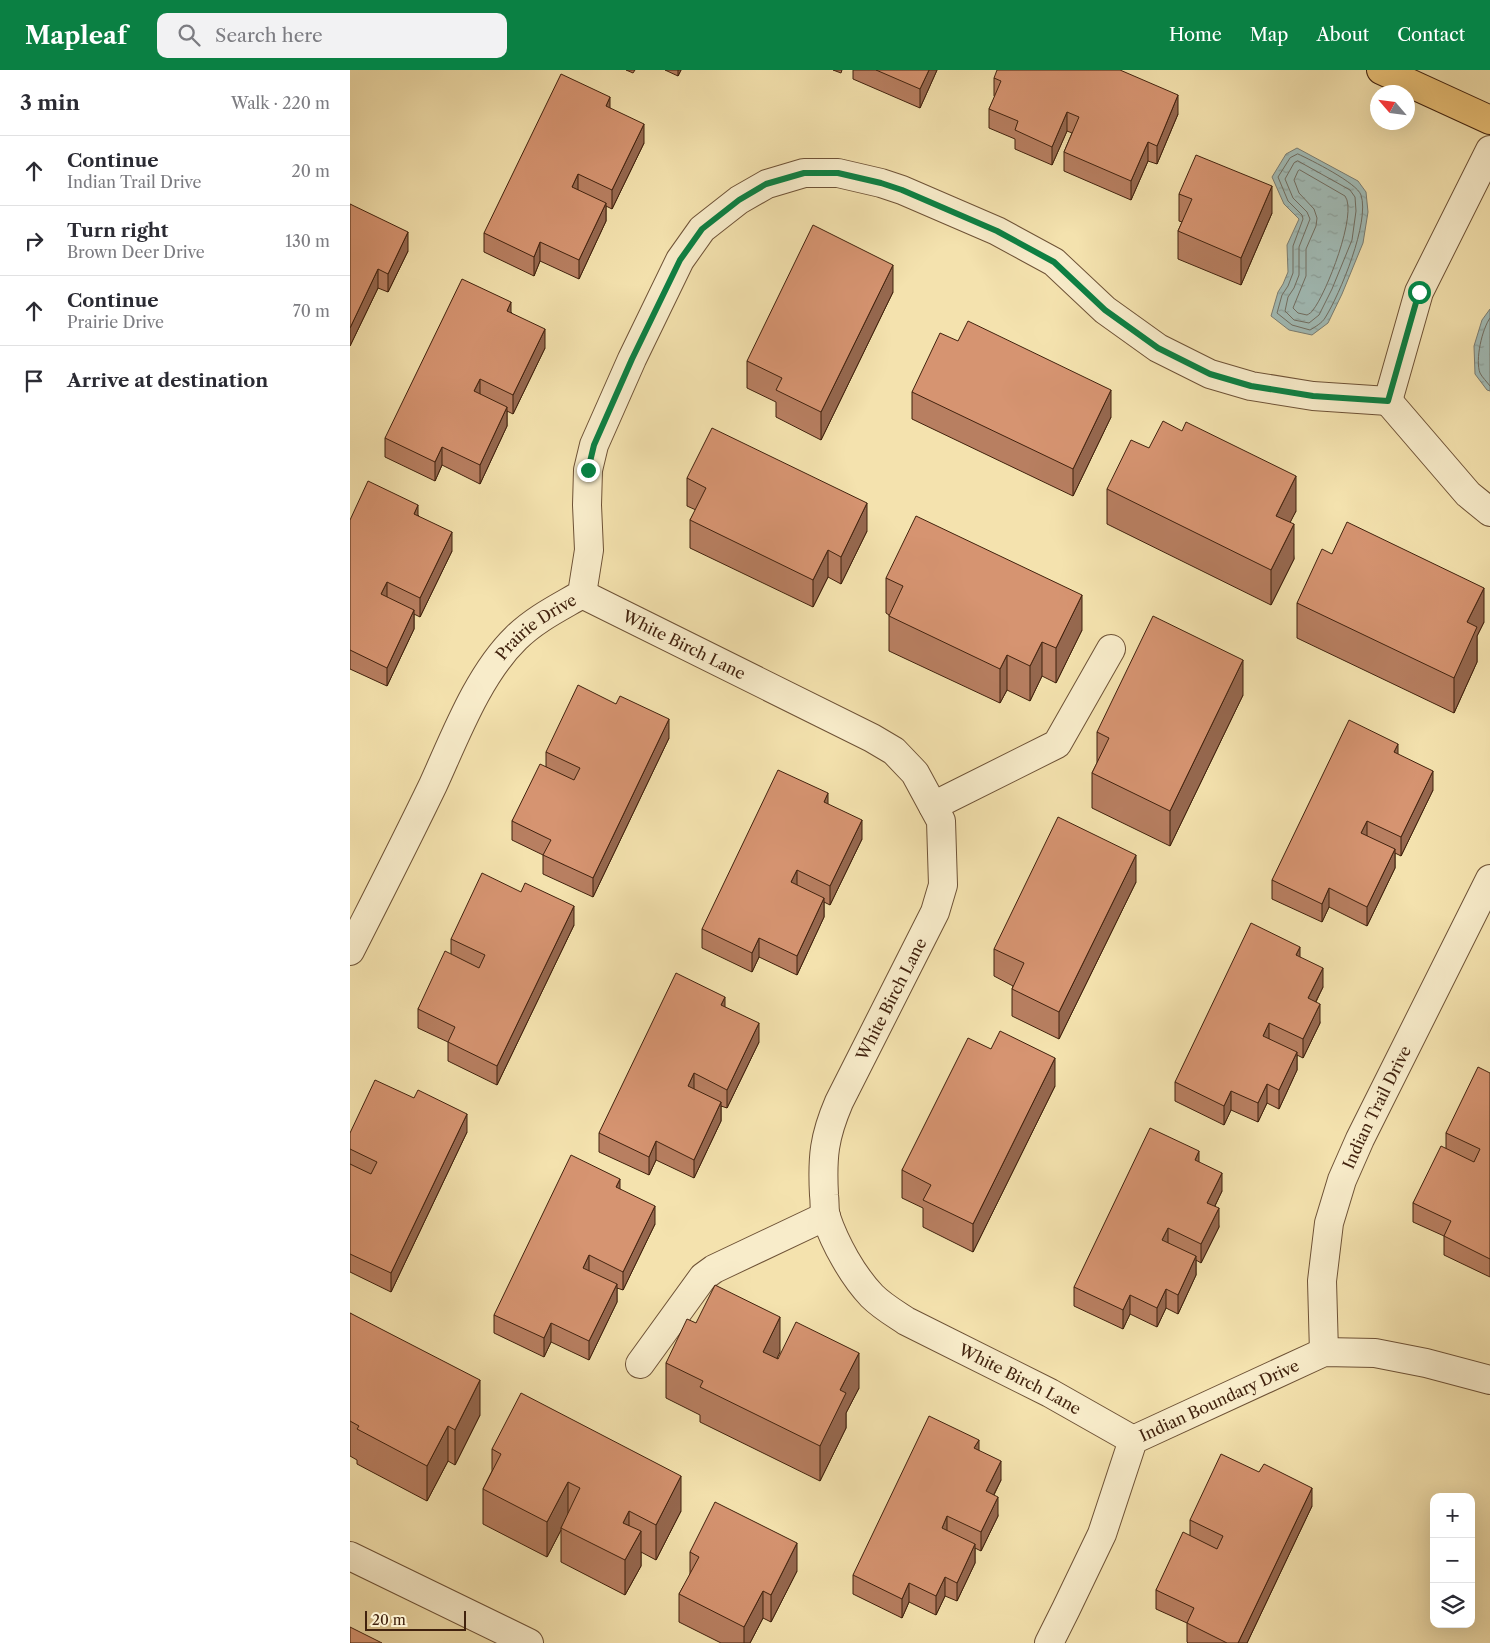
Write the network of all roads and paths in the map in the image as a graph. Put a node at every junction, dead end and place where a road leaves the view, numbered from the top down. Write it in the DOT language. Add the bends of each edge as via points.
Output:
graph roads {
  1 [pos="1381,70"];
  2 [pos="1490,120"];
  3 [pos="1490,150"];
  4 [pos="1388,401"];
  5 [pos="1490,512"];
  6 [pos="582,594"];
  7 [pos="1111,649"];
  8 [pos="933,806"];
  9 [pos="1490,879"];
  10 [pos="350,951"];
  11 [pos="826,1216"];
  12 [pos="1324,1352"];
  13 [pos="640,1364"];
  14 [pos="1490,1380"];
  15 [pos="1133,1440"];
  16 [pos="350,1556"];
  17 [pos="529,1643"];
  18 [pos="1049,1643"];
  1 -- 2 [label="main road"];
  3 -- 4 [label="street" via="1419,292"];
  4 -- 5 [label="street" via="1468,494"];
  4 -- 6 [label="street, Prairie Drive" via="1313,396 1251,386 1210,374 1143,338 1105,310 1054,262 997,231 895,187 838,173 804,173 766,184 739,200 702,229 680,260 594,445 588,470 589,550"];
  6 -- 8 [label="street, White Birch Lane" via="894,751 915,773"];
  6 -- 10 [label="street, Prairie Drive" via="550,612 517,637 493,664"];
  7 -- 8 [label="street" via="1058,744"];
  8 -- 11 [label="street, White Birch Lane" via="941,821 943,885 935,912 830,1123 823,1173"];
  9 -- 12 [label="street, Indian Trail Drive" via="1342,1180 1329,1223 1323,1271"];
  11 -- 13 [label="street" via="703,1277"];
  11 -- 15 [label="street, White Birch Lane" via="846,1261 872,1296 889,1310"];
  12 -- 14 [label="street, Indian Boundary Drive" via="1375,1353"];
  12 -- 15 [label="street, Indian Boundary Drive"];
  15 -- 18 [label="street, Indian Boundary Drive" via="1102,1534"];
  16 -- 17 [label="street"];
}
